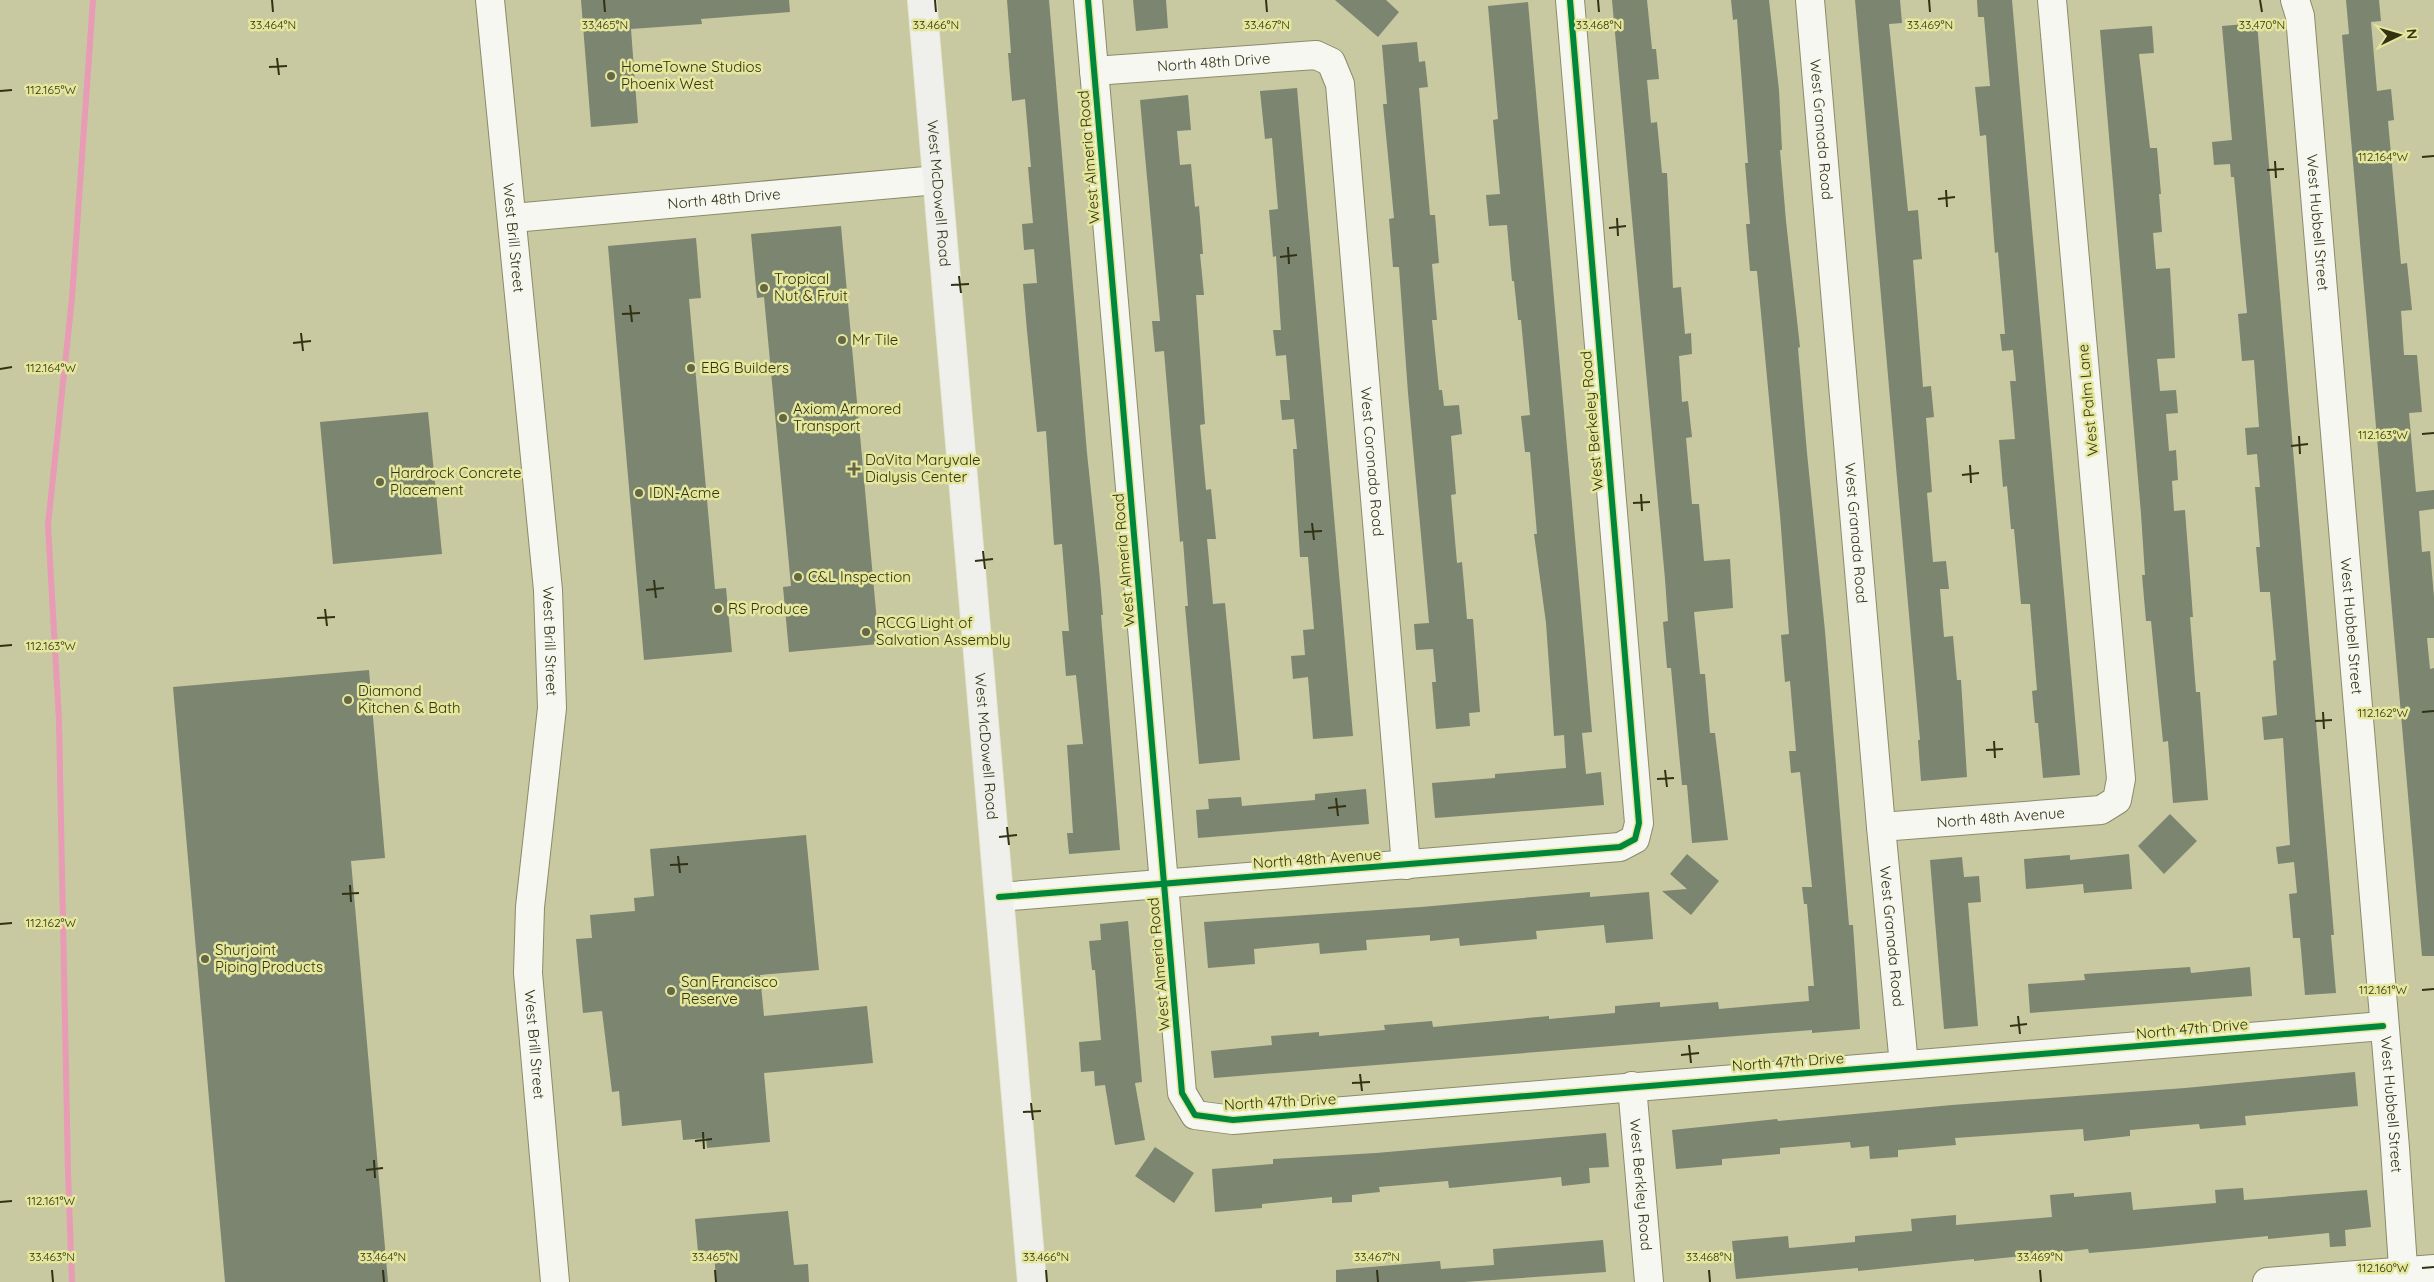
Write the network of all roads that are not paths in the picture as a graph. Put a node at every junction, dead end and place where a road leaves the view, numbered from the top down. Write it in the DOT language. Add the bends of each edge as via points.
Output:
graph roads {
  1 [pos="490,0"];
  2 [pos="922,0"];
  3 [pos="1088,0"];
  4 [pos="1570,0"];
  5 [pos="1810,0"];
  6 [pos="2052,0"];
  7 [pos="2058,0"];
  8 [pos="2295,0"];
  9 [pos="1331,62"];
  10 [pos="1094,71"];
  11 [pos="937,180"];
  12 [pos="513,218"];
  13 [pos="2117,800"];
  14 [pos="1881,827"];
  15 [pos="1635,839"];
  16 [pos="1406,865"];
  17 [pos="1166,883"];
  18 [pos="999,897"];
  19 [pos="2383,1026"];
  20 [pos="1904,1066"];
  21 [pos="1632,1086"];
  22 [pos="1195,1115"];
  23 [pos="2434,1269"];
  24 [pos="2403,1276"];
  25 [pos="555,1282"];
  26 [pos="1032,1282"];
  27 [pos="1649,1282"];
  28 [pos="2268,1282"];
  1 -- 12 [label="street, West Brill Street"];
  2 -- 11 [label="main road, West McDowell Road"];
  3 -- 10 [label="street, West Almeria Road"];
  4 -- 15 [label="street, West Berkeley Road" via="1638,813"];
  5 -- 14 [label="street, West Granada Road"];
  6 -- 7 [label="street"];
  6 -- 13 [label="street, West Palm Lane" via="2121,779"];
  8 -- 19 [label="street, West Hubbell Street" via="2300,26"];
  9 -- 10 [label="street, North 48th Drive" via="1316,54"];
  9 -- 16 [label="street, West Coronado Road" via="1340,84"];
  10 -- 17 [label="street, West Almeria Road"];
  11 -- 12 [label="street, North 48th Drive"];
  11 -- 18 [label="main road, West McDowell Road"];
  12 -- 25 [label="street, West Brill Street" via="548,590 553,695 530,907 528,973"];
  13 -- 14 [label="street, North 48th Avenue" via="2101,810"];
  14 -- 20 [label="street, West Granada Road"];
  15 -- 16 [label="street, North 48th Avenue" via="1620,847"];
  16 -- 17 [label="street, North 48th Avenue"];
  17 -- 18 [label="street, North 48th Avenue"];
  17 -- 22 [label="street, West Almeria Road" via="1182,1093"];
  18 -- 26 [label="main road, West McDowell Road"];
  19 -- 20 [label="street, North 47th Drive"];
  19 -- 24 [label="street, West Hubbell Street"];
  20 -- 21 [label="street, North 47th Drive"];
  21 -- 22 [label="street, North 47th Drive" via="1233,1120"];
  21 -- 27 [label="street, West Berkley Road"];
  23 -- 24 [label="street"];
  24 -- 28 [label="street"];
}
